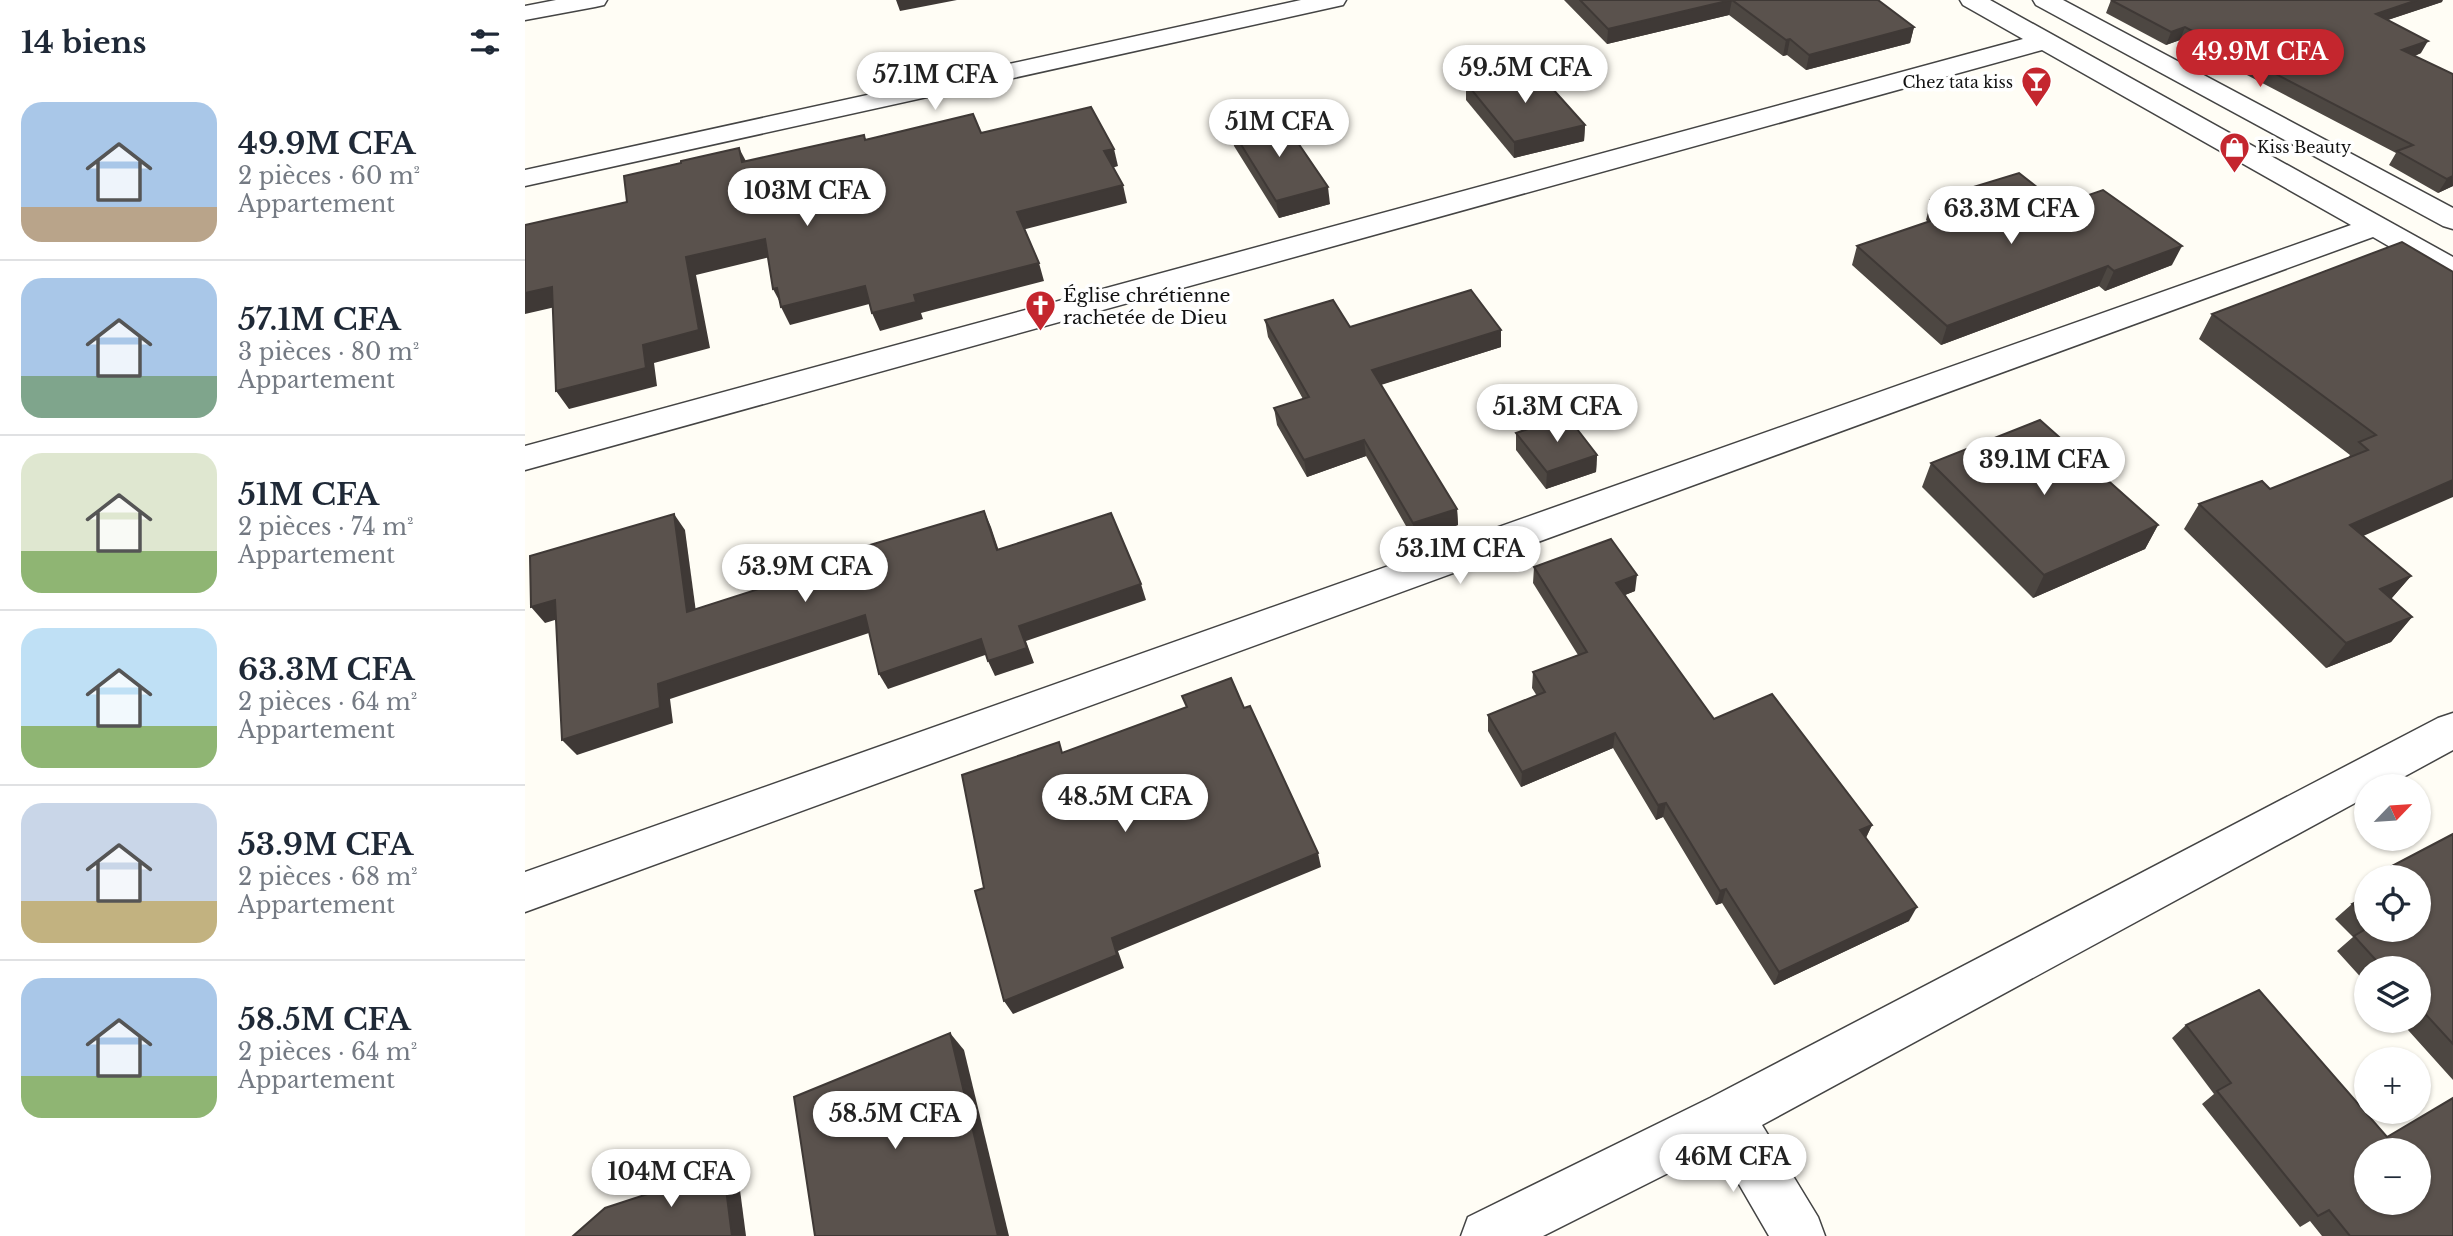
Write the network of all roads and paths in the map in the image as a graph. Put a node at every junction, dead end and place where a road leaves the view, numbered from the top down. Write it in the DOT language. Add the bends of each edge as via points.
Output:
graph roads {
  1 [pos="595,0"];
  2 [pos="1334,0"];
  3 [pos="1972,0"];
  4 [pos="2045,0"];
  5 [pos="525,13"];
  6 [pos="2045,41"];
  7 [pos="525,178"];
  8 [pos="2453,220"];
  9 [pos="2376,226"];
  10 [pos="2453,270"];
  11 [pos="525,458"];
  12 [pos="2453,730"];
  13 [pos="525,892"];
  14 [pos="1728,1116"];
  15 [pos="1487,1236"];
  16 [pos="1800,1236"];
  1 -- 5 [label="street"];
  2 -- 7 [label="street"];
  3 -- 6 [label="street"];
  4 -- 8 [label="street"];
  6 -- 9 [label="street"];
  6 -- 11 [label="street"];
  9 -- 10 [label="street"];
  9 -- 13 [label="street"];
  12 -- 14 [label="street"];
  14 -- 15 [label="street"];
  14 -- 16 [label="street"];
}
